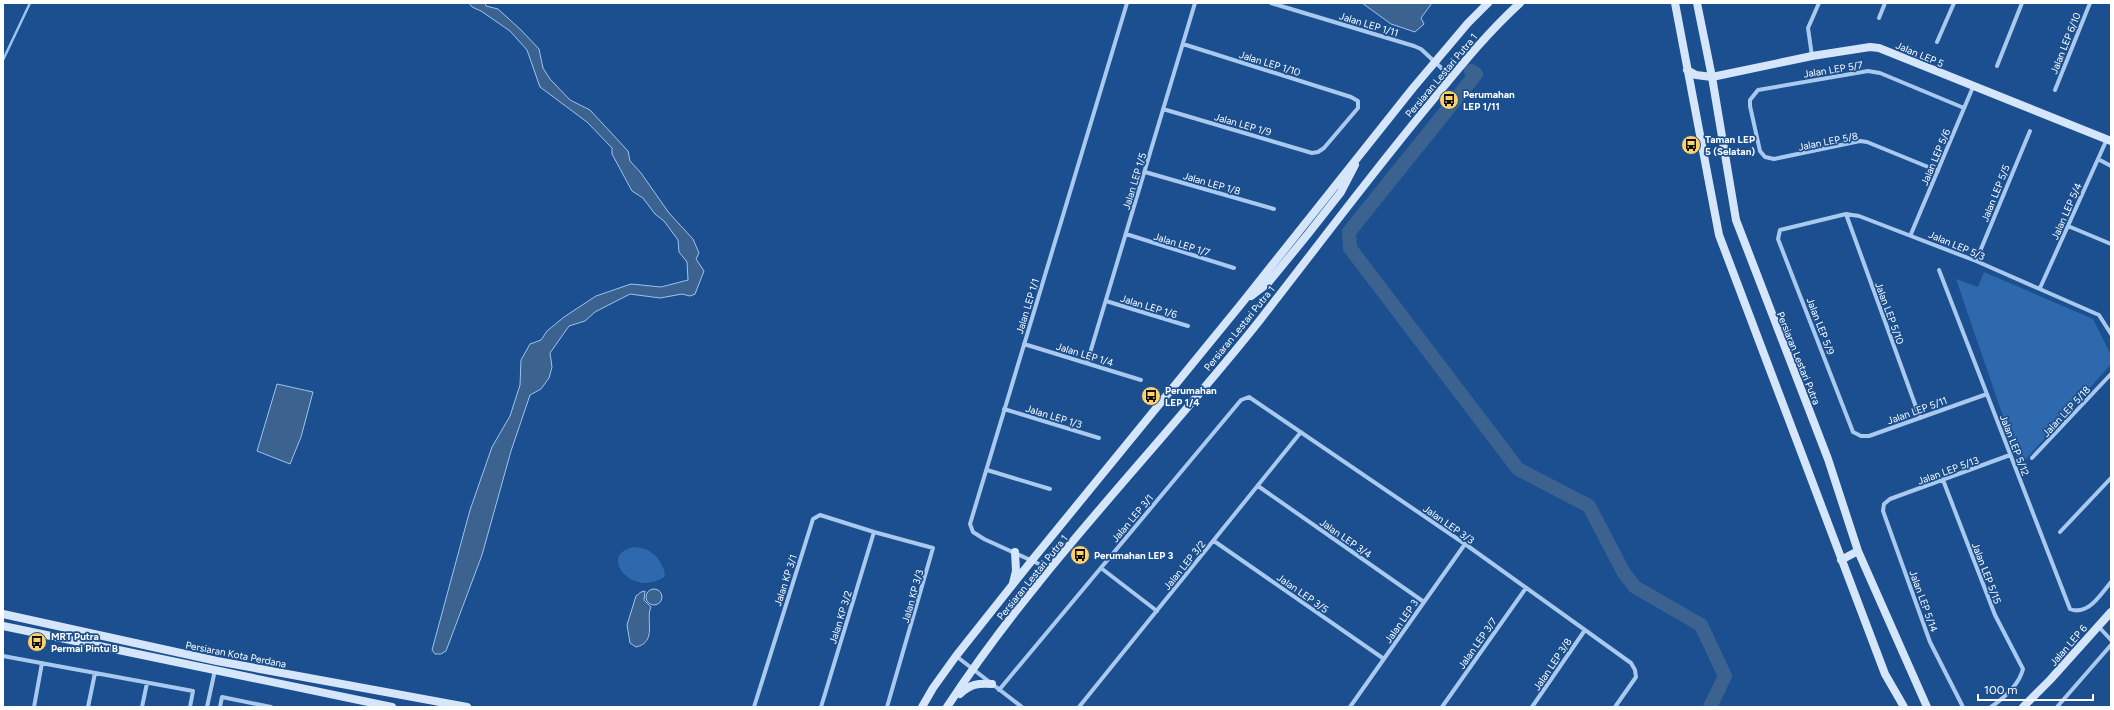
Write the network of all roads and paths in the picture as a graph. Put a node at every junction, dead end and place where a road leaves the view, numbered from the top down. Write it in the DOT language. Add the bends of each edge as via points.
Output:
graph roads {
  1 [pos="1127,3"];
  2 [pos="1195,3"];
  3 [pos="1271,3"];
  4 [pos="1488,3"];
  5 [pos="1520,3"];
  6 [pos="1675,3"];
  7 [pos="1697,3"];
  8 [pos="1819,3"];
  9 [pos="1885,3"];
  10 [pos="1954,3"];
  11 [pos="2022,3"];
  12 [pos="2090,3"];
  13 [pos="1879,18"];
  14 [pos="1937,42"];
  15 [pos="1183,44"];
  16 [pos="1812,56"];
  17 [pos="1436,62"];
  18 [pos="1997,66"];
  19 [pos="1687,70"];
  20 [pos="1712,77"];
  21 [pos="1451,78"];
  22 [pos="1973,87"];
  23 [pos="2055,90"];
  24 [pos="1964,108"];
  25 [pos="1163,109"];
  26 [pos="2030,131"];
  27 [pos="2109,140"];
  28 [pos="1318,152"];
  29 [pos="1765,157"];
  30 [pos="2098,159"];
  31 [pos="2111,166"];
  32 [pos="1938,171"];
  33 [pos="1145,172"];
  34 [pos="1274,209"];
  35 [pos="1846,214"];
  36 [pos="2068,226"];
  37 [pos="1782,228"];
  38 [pos="1126,234"];
  39 [pos="1911,234"];
  40 [pos="2111,244"];
  41 [pos="1976,261"];
  42 [pos="1234,268"];
  43 [pos="1939,270"];
  44 [pos="2040,288"];
  45 [pos="1106,301"];
  46 [pos="1188,326"];
  47 [pos="2111,334"];
  48 [pos="1024,344"];
  49 [pos="1087,363"];
  50 [pos="2111,374"];
  51 [pos="1141,380"];
  52 [pos="1987,394"];
  53 [pos="1249,397"];
  54 [pos="1004,409"];
  55 [pos="1920,418"];
  56 [pos="1301,432"];
  57 [pos="1854,432"];
  58 [pos="1099,438"];
  59 [pos="2010,455"];
  60 [pos="2032,458"];
  61 [pos="987,470"];
  62 [pos="2111,478"];
  63 [pos="1943,480"];
  64 [pos="1258,486"];
  65 [pos="1050,489"];
  66 [pos="1890,499"];
  67 [pos="874,532"];
  68 [pos="2060,532"];
  69 [pos="1214,540"];
  70 [pos="1465,544"];
  71 [pos="1858,551"];
  72 [pos="1014,552"];
  73 [pos="1033,559"];
  74 [pos="1841,560"];
  75 [pos="1101,568"];
  76 [pos="1050,569"];
  77 [pos="2111,582"];
  78 [pos="1012,586"];
  79 [pos="1526,588"];
  80 [pos="1424,602"];
  81 [pos="1157,611"];
  82 [pos="2111,612"];
  83 [pos="3,614"];
  84 [pos="3,626"];
  85 [pos="2098,626"];
  86 [pos="1585,630"];
  87 [pos="2111,640"];
  88 [pos="2111,646"];
  89 [pos="3,656"];
  90 [pos="956,656"];
  91 [pos="1384,659"];
  92 [pos="42,663"];
  93 [pos="972,669"];
  94 [pos="215,670"];
  95 [pos="94,673"];
  96 [pos="147,682"];
  97 [pos="992,684"];
  98 [pos="999,690"];
  99 [pos="265,706"];
  100 [pos="34,707"];
  101 [pos="88,707"];
  102 [pos="142,707"];
  103 [pos="190,707"];
  104 [pos="207,707"];
  105 [pos="220,707"];
  106 [pos="271,707"];
  107 [pos="392,707"];
  108 [pos="467,707"];
  109 [pos="754,707"];
  110 [pos="821,707"];
  111 [pos="887,707"];
  112 [pos="922,707"];
  113 [pos="948,707"];
  114 [pos="1022,707"];
  115 [pos="1079,707"];
  116 [pos="1350,707"];
  117 [pos="1442,707"];
  118 [pos="1532,707"];
  119 [pos="1615,707"];
  120 [pos="1904,707"];
  121 [pos="1927,707"];
  122 [pos="1963,707"];
  123 [pos="1991,707"];
  124 [pos="2023,707"];
  125 [pos="2057,707"];
  1 -- 48 [label="street, Jalan LEP 1/1"];
  2 -- 15 [label="street, Jalan LEP 1/5"];
  3 -- 17 [label="street, Jalan LEP 1/11" via="1414,46"];
  4 -- 17 [label="street, Persiaran Lestari Putra 1"];
  5 -- 21 [label="street, Persiaran Lestari Putra 1" via="1492,29"];
  6 -- 19 [label="street"];
  7 -- 20 [label="street, Persiaran Lestari Putra"];
  8 -- 16 [label="street" via="1808,28"];
  9 -- 13 [label="street"];
  10 -- 14 [label="street"];
  11 -- 18 [label="street"];
  12 -- 23 [label="street, Jalan LEP 6/10"];
  15 -- 25 [label="street, Jalan LEP 1/5"];
  15 -- 28 [label="street, Jalan LEP 1/10" via="1358,100 1358,108"];
  16 -- 20 [label="street, Jalan LEP 5"];
  16 -- 22 [label="street, Jalan LEP 5" via="1870,46"];
  17 -- 21 [label="street, Jalan LEP 1/11"];
  17 -- 73 [label="street, Persiaran Lestari Putra 1" via="1364,148 1341,192 1268,284 1242,302"];
  19 -- 20 [label="street" via="1696,76"];
  19 -- 74 [label="street" via="1719,235"];
  20 -- 71 [label="street, Persiaran Lestari Putra" via="1736,220 1828,459"];
  21 -- 76 [label="street, Persiaran Lestari Putra 1" via="1384,159 1259,321"];
  22 -- 24 [label="street, Jalan LEP 5/6"];
  22 -- 27 [label="street, Jalan LEP 5"];
  24 -- 29 [label="street, Jalan LEP 5/7" via="1880,73 1868,71 1758,90 1750,100 1750,106 1760,151"];
  24 -- 32 [label="street, Jalan LEP 5/6"];
  25 -- 28 [label="street, Jalan LEP 1/9" via="1312,153"];
  25 -- 33 [label="street, Jalan LEP 1/5"];
  26 -- 41 [label="street, Jalan LEP 5/5"];
  27 -- 30 [label="street, Jalan LEP 5/4"];
  29 -- 32 [label="street, Jalan LEP 5/8" via="1774,159 1860,141"];
  30 -- 31 [label="street"];
  30 -- 36 [label="street, Jalan LEP 5/4"];
  32 -- 39 [label="street, Jalan LEP 5/6"];
  33 -- 34 [label="street, Jalan LEP 1/8"];
  33 -- 38 [label="street, Jalan LEP 1/5"];
  35 -- 37 [label="street, Jalan LEP 5/3"];
  35 -- 39 [label="street, Jalan LEP 5/3"];
  35 -- 55 [label="street, Jalan LEP 5/10"];
  36 -- 40 [label="street"];
  36 -- 44 [label="street, Jalan LEP 5/4"];
  37 -- 57 [label="street, Jalan LEP 5/9" via="1778,232 1778,239"];
  38 -- 42 [label="street, Jalan LEP 1/7"];
  38 -- 45 [label="street, Jalan LEP 1/5"];
  39 -- 41 [label="street, Jalan LEP 5/3"];
  41 -- 44 [label="street, Jalan LEP 5/3"];
  43 -- 52 [label="street, Jalan LEP 5/12"];
  44 -- 47 [label="street, Jalan LEP 5/3" via="2099,315"];
  45 -- 46 [label="street, Jalan LEP 1/6"];
  45 -- 49 [label="street, Jalan LEP 1/5"];
  48 -- 49 [label="street, Jalan LEP 1/4"];
  48 -- 54 [label="street, Jalan LEP 1/1"];
  49 -- 51 [label="street, Jalan LEP 1/4"];
  50 -- 60 [label="street, Jalan LEP 5/18"];
  52 -- 55 [label="street, Jalan LEP 5/11"];
  52 -- 59 [label="street, Jalan LEP 5/12"];
  53 -- 56 [label="street, Jalan LEP 3/3"];
  53 -- 75 [label="street, Jalan LEP 3/1" via="1241,400"];
  54 -- 58 [label="street, Jalan LEP 1/3"];
  54 -- 61 [label="street, Jalan LEP 1/1"];
  55 -- 57 [label="street, Jalan LEP 5/11" via="1869,436 1861,436"];
  56 -- 64 [label="street, Jalan LEP 3/2"];
  56 -- 70 [label="street, Jalan LEP 3/3"];
  59 -- 63 [label="street, Jalan LEP 5/13"];
  59 -- 77 [label="street, Jalan LEP 5/12" via="2070,609 2077,612 2086,610"];
  61 -- 65 [label="street"];
  61 -- 72 [label="street, Jalan LEP 1/1" via="970,524 973,532"];
  62 -- 68 [label="street"];
  63 -- 66 [label="street, Jalan LEP 5/13"];
  63 -- 123 [label="street, Jalan LEP 5/15" via="1995,614 2024,669 2021,679"];
  64 -- 69 [label="street, Jalan LEP 3/2"];
  64 -- 80 [label="street, Jalan LEP 3/4"];
  66 -- 122 [label="street, Jalan LEP 5/14" via="1884,504 1883,511 1930,642"];
  67 -- 109 [label="street, Jalan KP 3/1" via="820,515 813,519"];
  67 -- 110 [label="street, Jalan KP 3/2"];
  67 -- 111 [label="street, Jalan KP 3/3" via="933,548"];
  69 -- 81 [label="street, Jalan LEP 3/2"];
  69 -- 91 [label="street, Jalan LEP 3/5"];
  70 -- 79 [label="street, Jalan LEP 3/3"];
  70 -- 80 [label="street, Jalan LEP 3"];
  71 -- 74 [label="street"];
  71 -- 121 [label="street, Persiaran Lestari Putra"];
  72 -- 73 [label="street, Jalan LEP 1/1"];
  72 -- 78 [label="street" via="1016,571"];
  73 -- 76 [label="street, Jalan LEP 1/1"];
  73 -- 78 [label="street, Persiaran Lestari Putra 1"];
  74 -- 120 [label="street" via="1885,674"];
  75 -- 81 [label="street"];
  75 -- 98 [label="street, Jalan LEP 3/1"];
  76 -- 93 [label="street, Persiaran Lestari Putra 1"];
  78 -- 90 [label="street, Persiaran Lestari Putra 1"];
  79 -- 86 [label="street, Jalan LEP 3/3"];
  79 -- 117 [label="street, Jalan LEP 3/7"];
  80 -- 91 [label="street, Jalan LEP 3"];
  81 -- 115 [label="street, Jalan LEP 3/2"];
  82 -- 85 [label="street, Jalan LEP 6"];
  83 -- 108 [label="street, Persiaran Kota Perdana" via="217,661"];
  84 -- 94 [label="street, Persiaran Kota Perdana"];
  85 -- 87 [label="street"];
  85 -- 124 [label="street, Jalan LEP 6"];
  86 -- 118 [label="street, Jalan LEP 3/8"];
  86 -- 119 [label="street, Jalan LEP 3/3" via="1631,664 1635,670 1636,676"];
  88 -- 125 [label="street"];
  89 -- 92 [label="street"];
  90 -- 93 [label="street"];
  90 -- 112 [label="street, Persiaran Lestari Putra 1"];
  91 -- 116 [label="street, Jalan LEP 3"];
  92 -- 95 [label="street"];
  92 -- 100 [label="street"];
  93 -- 97 [label="street"];
  93 -- 113 [label="street, Persiaran Lestari Putra 1"];
  94 -- 104 [label="street"];
  94 -- 107 [label="street, Persiaran Kota Perdana"];
  95 -- 96 [label="street"];
  95 -- 101 [label="street"];
  96 -- 102 [label="street"];
  96 -- 103 [label="street" via="193,691"];
  97 -- 98 [label="street"];
  97 -- 113 [label="street" via="968,685"];
  98 -- 114 [label="street"];
  99 -- 105 [label="street" via="222,697"];
  99 -- 106 [label="street"];
}
